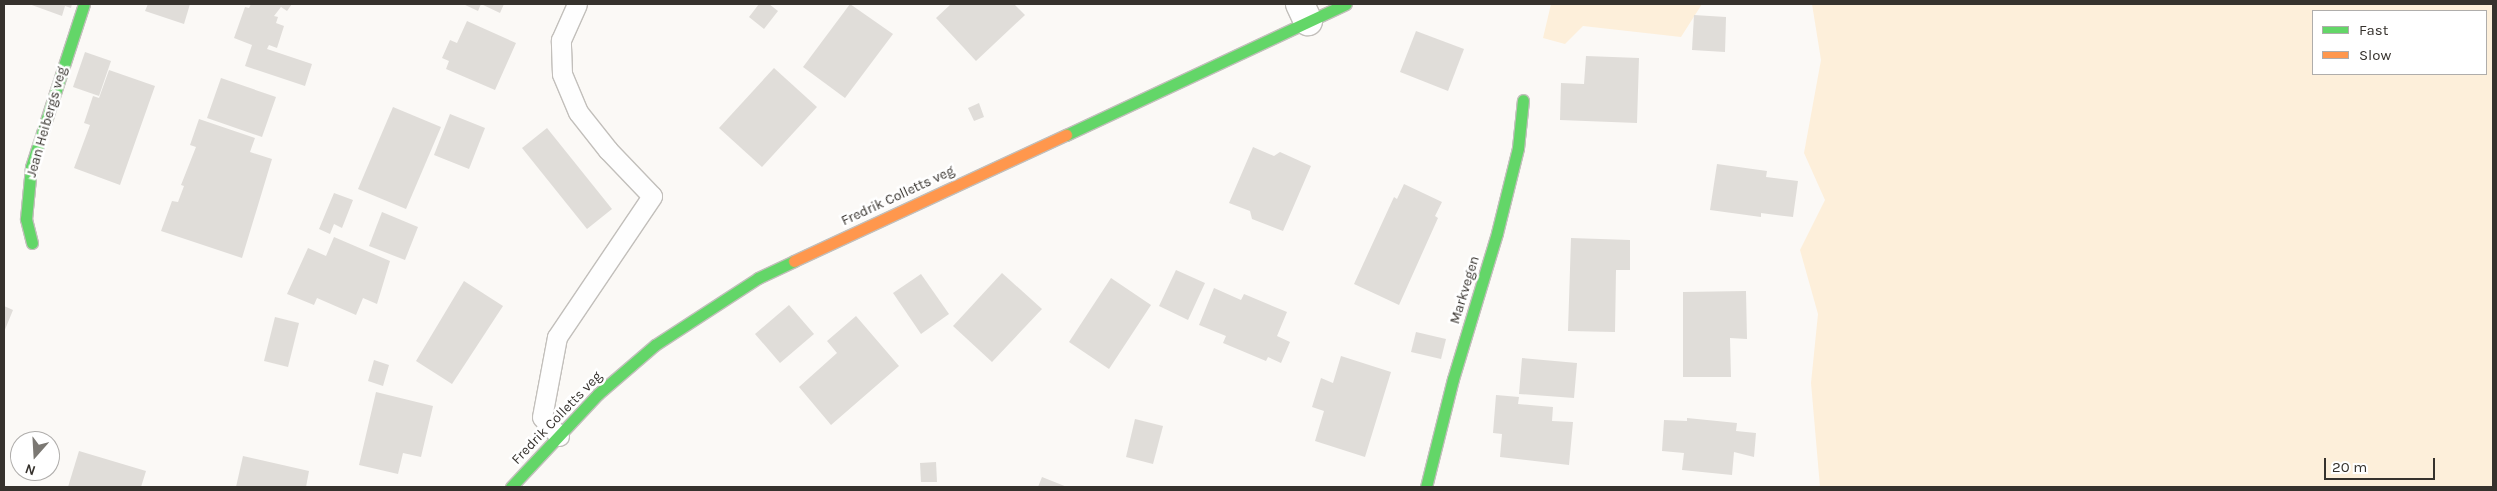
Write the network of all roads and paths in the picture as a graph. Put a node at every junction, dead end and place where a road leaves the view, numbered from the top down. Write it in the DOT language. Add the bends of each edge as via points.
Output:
graph roads {
  1 [pos="84,4"];
  2 [pos="577,4"];
  3 [pos="1346,4"];
  4 [pos="1304,12"];
  5 [pos="1523,100"];
  6 [pos="32,243"];
  7 [pos="559,436"];
  8 [pos="511,487"];
  9 [pos="1426,487"];
  1 -- 6 [label="street, Jean Heibergs veg" via="31,167 26,219"];
  2 -- 7 [label="lane" via="561,40 562,74 578,112 608,150 652,196 557,337 542,417"];
  3 -- 4 [label="street, Fredrik Colletts veg"];
  4 -- 7 [label="street, Fredrik Colletts veg" via="758,278 655,345 598,394"];
  5 -- 9 [label="street, Markvegen" via="1518,148 1497,233 1453,379"];
  7 -- 8 [label="street, Fredrik Colletts veg"];
}
